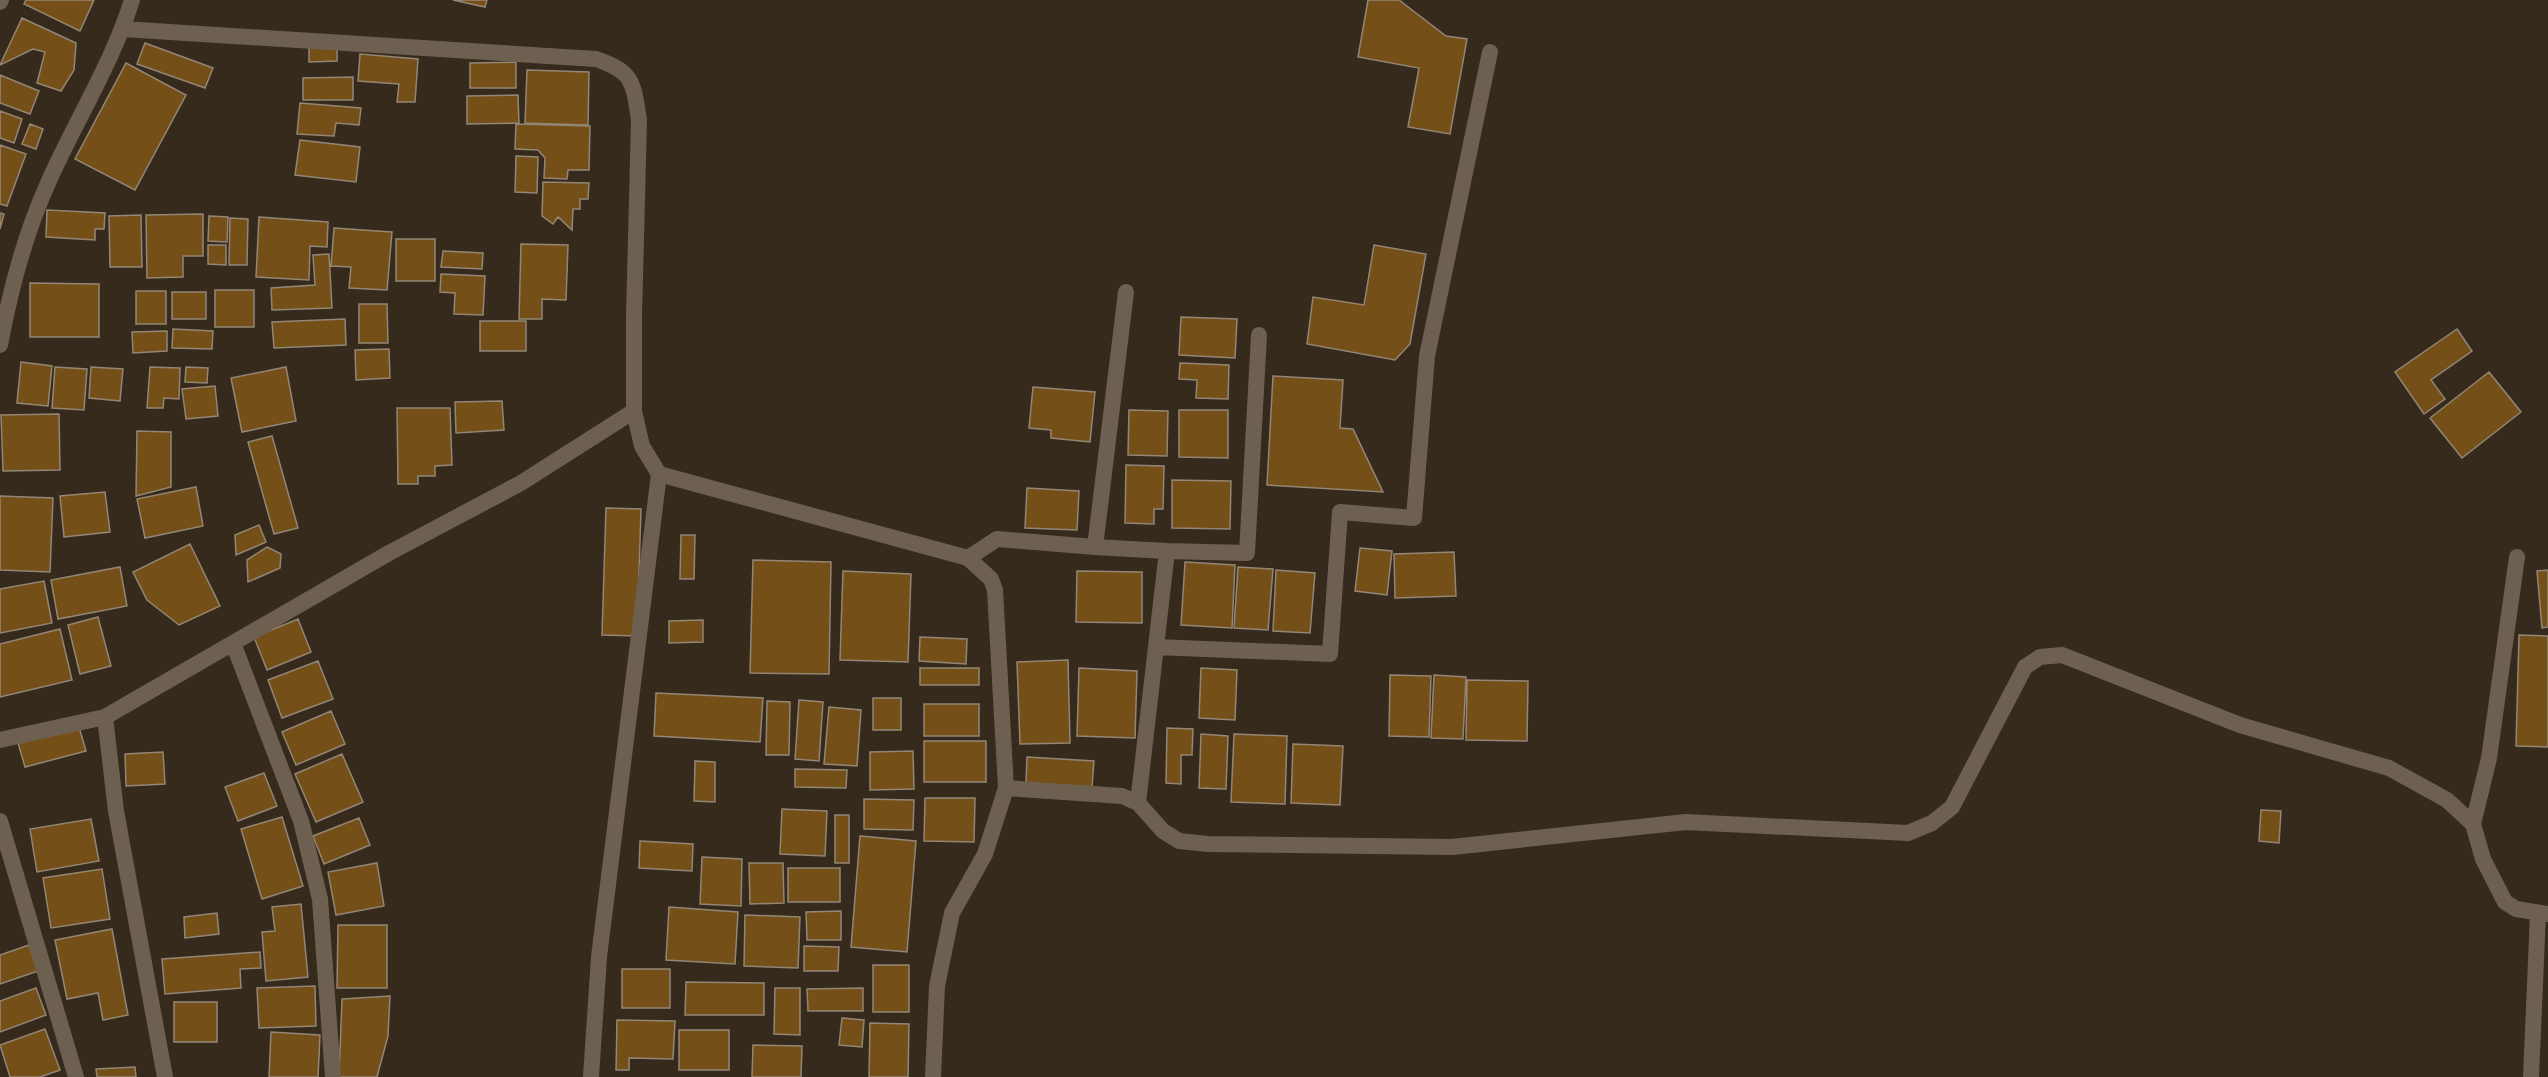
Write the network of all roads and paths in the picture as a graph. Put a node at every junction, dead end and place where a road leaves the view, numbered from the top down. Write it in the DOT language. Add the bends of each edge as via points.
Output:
graph roads {
  1 [pos="132,0"];
  2 [pos="123,29"];
  3 [pos="1490,52"];
  4 [pos="1126,292"];
  5 [pos="1259,335"];
  6 [pos="0,345"];
  7 [pos="634,411"];
  8 [pos="659,474"];
  9 [pos="1095,547"];
  10 [pos="1167,550"];
  11 [pos="2517,557"];
  12 [pos="968,558"];
  13 [pos="233,643"];
  14 [pos="1156,647"];
  15 [pos="105,717"];
  16 [pos="0,740"];
  17 [pos="1006,788"];
  18 [pos="1138,803"];
  19 [pos="0,821"];
  20 [pos="2474,824"];
  21 [pos="2543,914"];
  22 [pos="76,1077"];
  23 [pos="165,1077"];
  24 [pos="333,1077"];
  25 [pos="591,1077"];
  26 [pos="933,1077"];
  27 [pos="2531,1077"];
  1 -- 2 [label="street"];
  2 -- 6 [label="street" via="47,185 19,263"];
  2 -- 7 [label="street" via="596,59 620,68 634,88 639,120"];
  3 -- 14 [label="street" via="1427,356 1414,518 1341,512 1330,654"];
  4 -- 9 [label="street"];
  5 -- 10 [label="street" via="1247,553"];
  7 -- 8 [label="street" via="642,446"];
  7 -- 13 [label="street" via="521,483"];
  8 -- 12 [label="street"];
  8 -- 25 [label="street" via="599,957"];
  9 -- 10 [label="street"];
  9 -- 12 [label="street" via="997,539"];
  10 -- 14 [label="street"];
  11 -- 20 [label="street" via="2489,758"];
  12 -- 17 [label="street" via="991,579 995,590"];
  13 -- 15 [label="street"];
  13 -- 24 [label="street" via="301,821 320,899"];
  14 -- 18 [label="street"];
  15 -- 16 [label="street"];
  15 -- 23 [label="street" via="116,811"];
  17 -- 18 [label="street" via="1122,796"];
  17 -- 26 [label="street" via="985,854 952,913 937,986"];
  18 -- 20 [label="street" via="1163,831 1179,841 1208,844 1452,848 1686,822 1908,833 1932,823 1952,807 2025,667 2040,657 2062,655 2240,725 2389,768 2447,800"];
  19 -- 22 [label="street"];
  20 -- 21 [label="street" via="2483,859 2499,895 2516,909"];
  21 -- 27 [label="street"];
}
